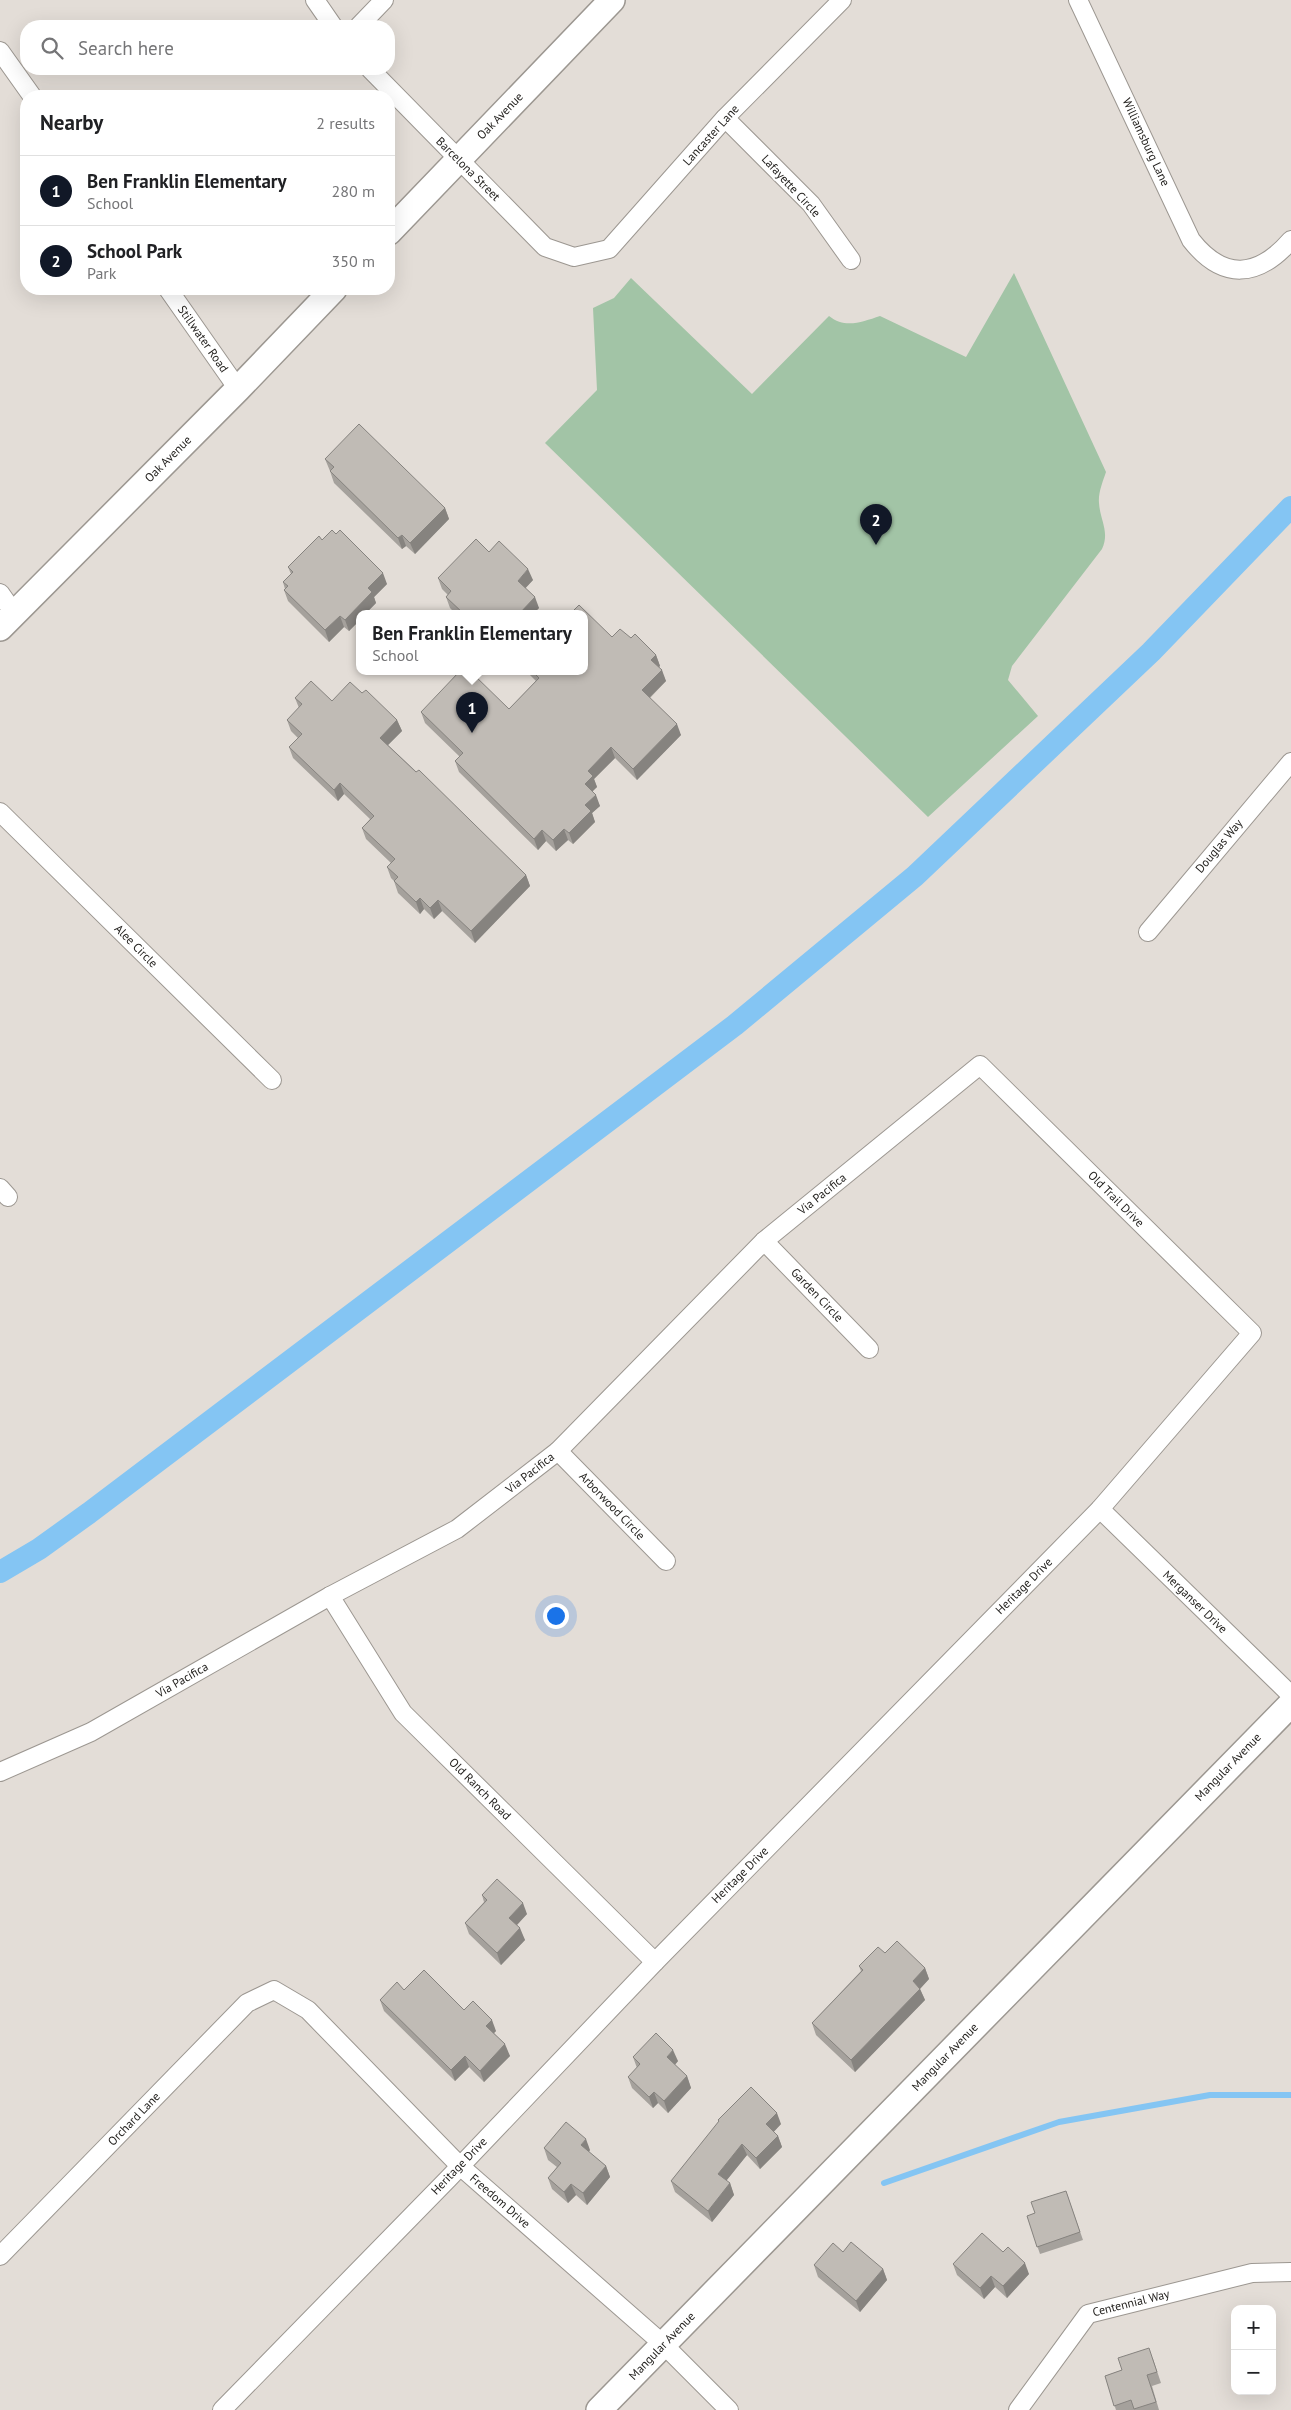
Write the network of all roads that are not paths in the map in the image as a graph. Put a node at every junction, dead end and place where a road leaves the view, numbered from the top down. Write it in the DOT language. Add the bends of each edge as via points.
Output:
graph roads {
  1 [pos="315,0"];
  2 [pos="384,0"];
  3 [pos="612,0"];
  4 [pos="842,0"];
  5 [pos="1078,0"];
  6 [pos="329,20"];
  7 [pos="365,20"];
  8 [pos="0,51"];
  9 [pos="376,75"];
  10 [pos="28,90"];
  11 [pos="390,90"];
  12 [pos="395,95"];
  13 [pos="725,118"];
  14 [pos="458,160"];
  15 [pos="395,226"];
  16 [pos="1291,240"];
  17 [pos="574,257"];
  18 [pos="851,260"];
  19 [pos="172,295"];
  20 [pos="328,295"];
  21 [pos="238,389"];
  22 [pos="0,593"];
  23 [pos="7,620"];
  24 [pos="1291,762"];
  25 [pos="0,812"];
  26 [pos="1148,932"];
  27 [pos="980,1065"];
  28 [pos="272,1080"];
  29 [pos="764,1241"];
  30 [pos="1252,1333"];
  31 [pos="869,1349"];
  32 [pos="558,1451"];
  33 [pos="1100,1509"];
  34 [pos="666,1561"];
  35 [pos="330,1596"];
  36 [pos="1291,1695"];
  37 [pos="1291,1704"];
  38 [pos="0,1772"];
  39 [pos="655,1962"];
  40 [pos="274,1990"];
  41 [pos="460,2166"];
  42 [pos="0,2256"];
  43 [pos="1291,2272"];
  44 [pos="663,2344"];
  45 [pos="222,2410"];
  46 [pos="599,2410"];
  47 [pos="729,2410"];
  48 [pos="1018,2410"];
  1 -- 6 [label="street"];
  2 -- 7 [label="street"];
  3 -- 14 [label="street, Oak Avenue"];
  4 -- 13 [label="street, Lancaster Lane"];
  5 -- 16 [label="street, Williamsburg Lane" via="1191,240 1201,252 1214,263 1249,269 1278,255"];
  8 -- 10 [label="street"];
  9 -- 11 [label="street, Barcelona Street"];
  12 -- 14 [label="street, Barcelona Street"];
  13 -- 17 [label="street, Lancaster Lane" via="609,249"];
  13 -- 18 [label="street, Lafayette Circle" via="811,204"];
  14 -- 15 [label="street, Oak Avenue"];
  14 -- 17 [label="street, Barcelona Street" via="545,247"];
  19 -- 21 [label="street, Stillwater Road"];
  20 -- 21 [label="street, Oak Avenue"];
  21 -- 23 [label="street, Oak Avenue"];
  22 -- 23 [label="street"];
  24 -- 26 [label="street, Douglas Way"];
  25 -- 28 [label="street, Alee Circle"];
  27 -- 29 [label="street, Via Pacifica"];
  27 -- 30 [label="street, Old Trail Drive"];
  29 -- 31 [label="street, Garden Circle"];
  29 -- 32 [label="street, Via Pacifica"];
  30 -- 33 [label="street, Heritage Drive"];
  32 -- 34 [label="street, Arborwood Circle"];
  32 -- 35 [label="street, Via Pacifica" via="458,1529"];
  33 -- 36 [label="street, Merganser Drive"];
  33 -- 39 [label="street, Heritage Drive"];
  35 -- 38 [label="street, Via Pacifica" via="91,1732"];
  35 -- 39 [label="street, Old Ranch Road" via="403,1713"];
  37 -- 44 [label="street, Mangular Avenue"];
  39 -- 41 [label="street, Heritage Drive"];
  40 -- 41 [label="street, Freedom Drive" via="308,2010"];
  40 -- 42 [label="street, Orchard Lane" via="247,2003"];
  41 -- 44 [label="street, Freedom Drive"];
  41 -- 45 [label="street, Heritage Drive"];
  43 -- 48 [label="street, Centennial Way" via="1252,2273 1088,2314"];
  44 -- 46 [label="street, Mangular Avenue"];
  44 -- 47 [label="street, Freedom Drive"];
}
